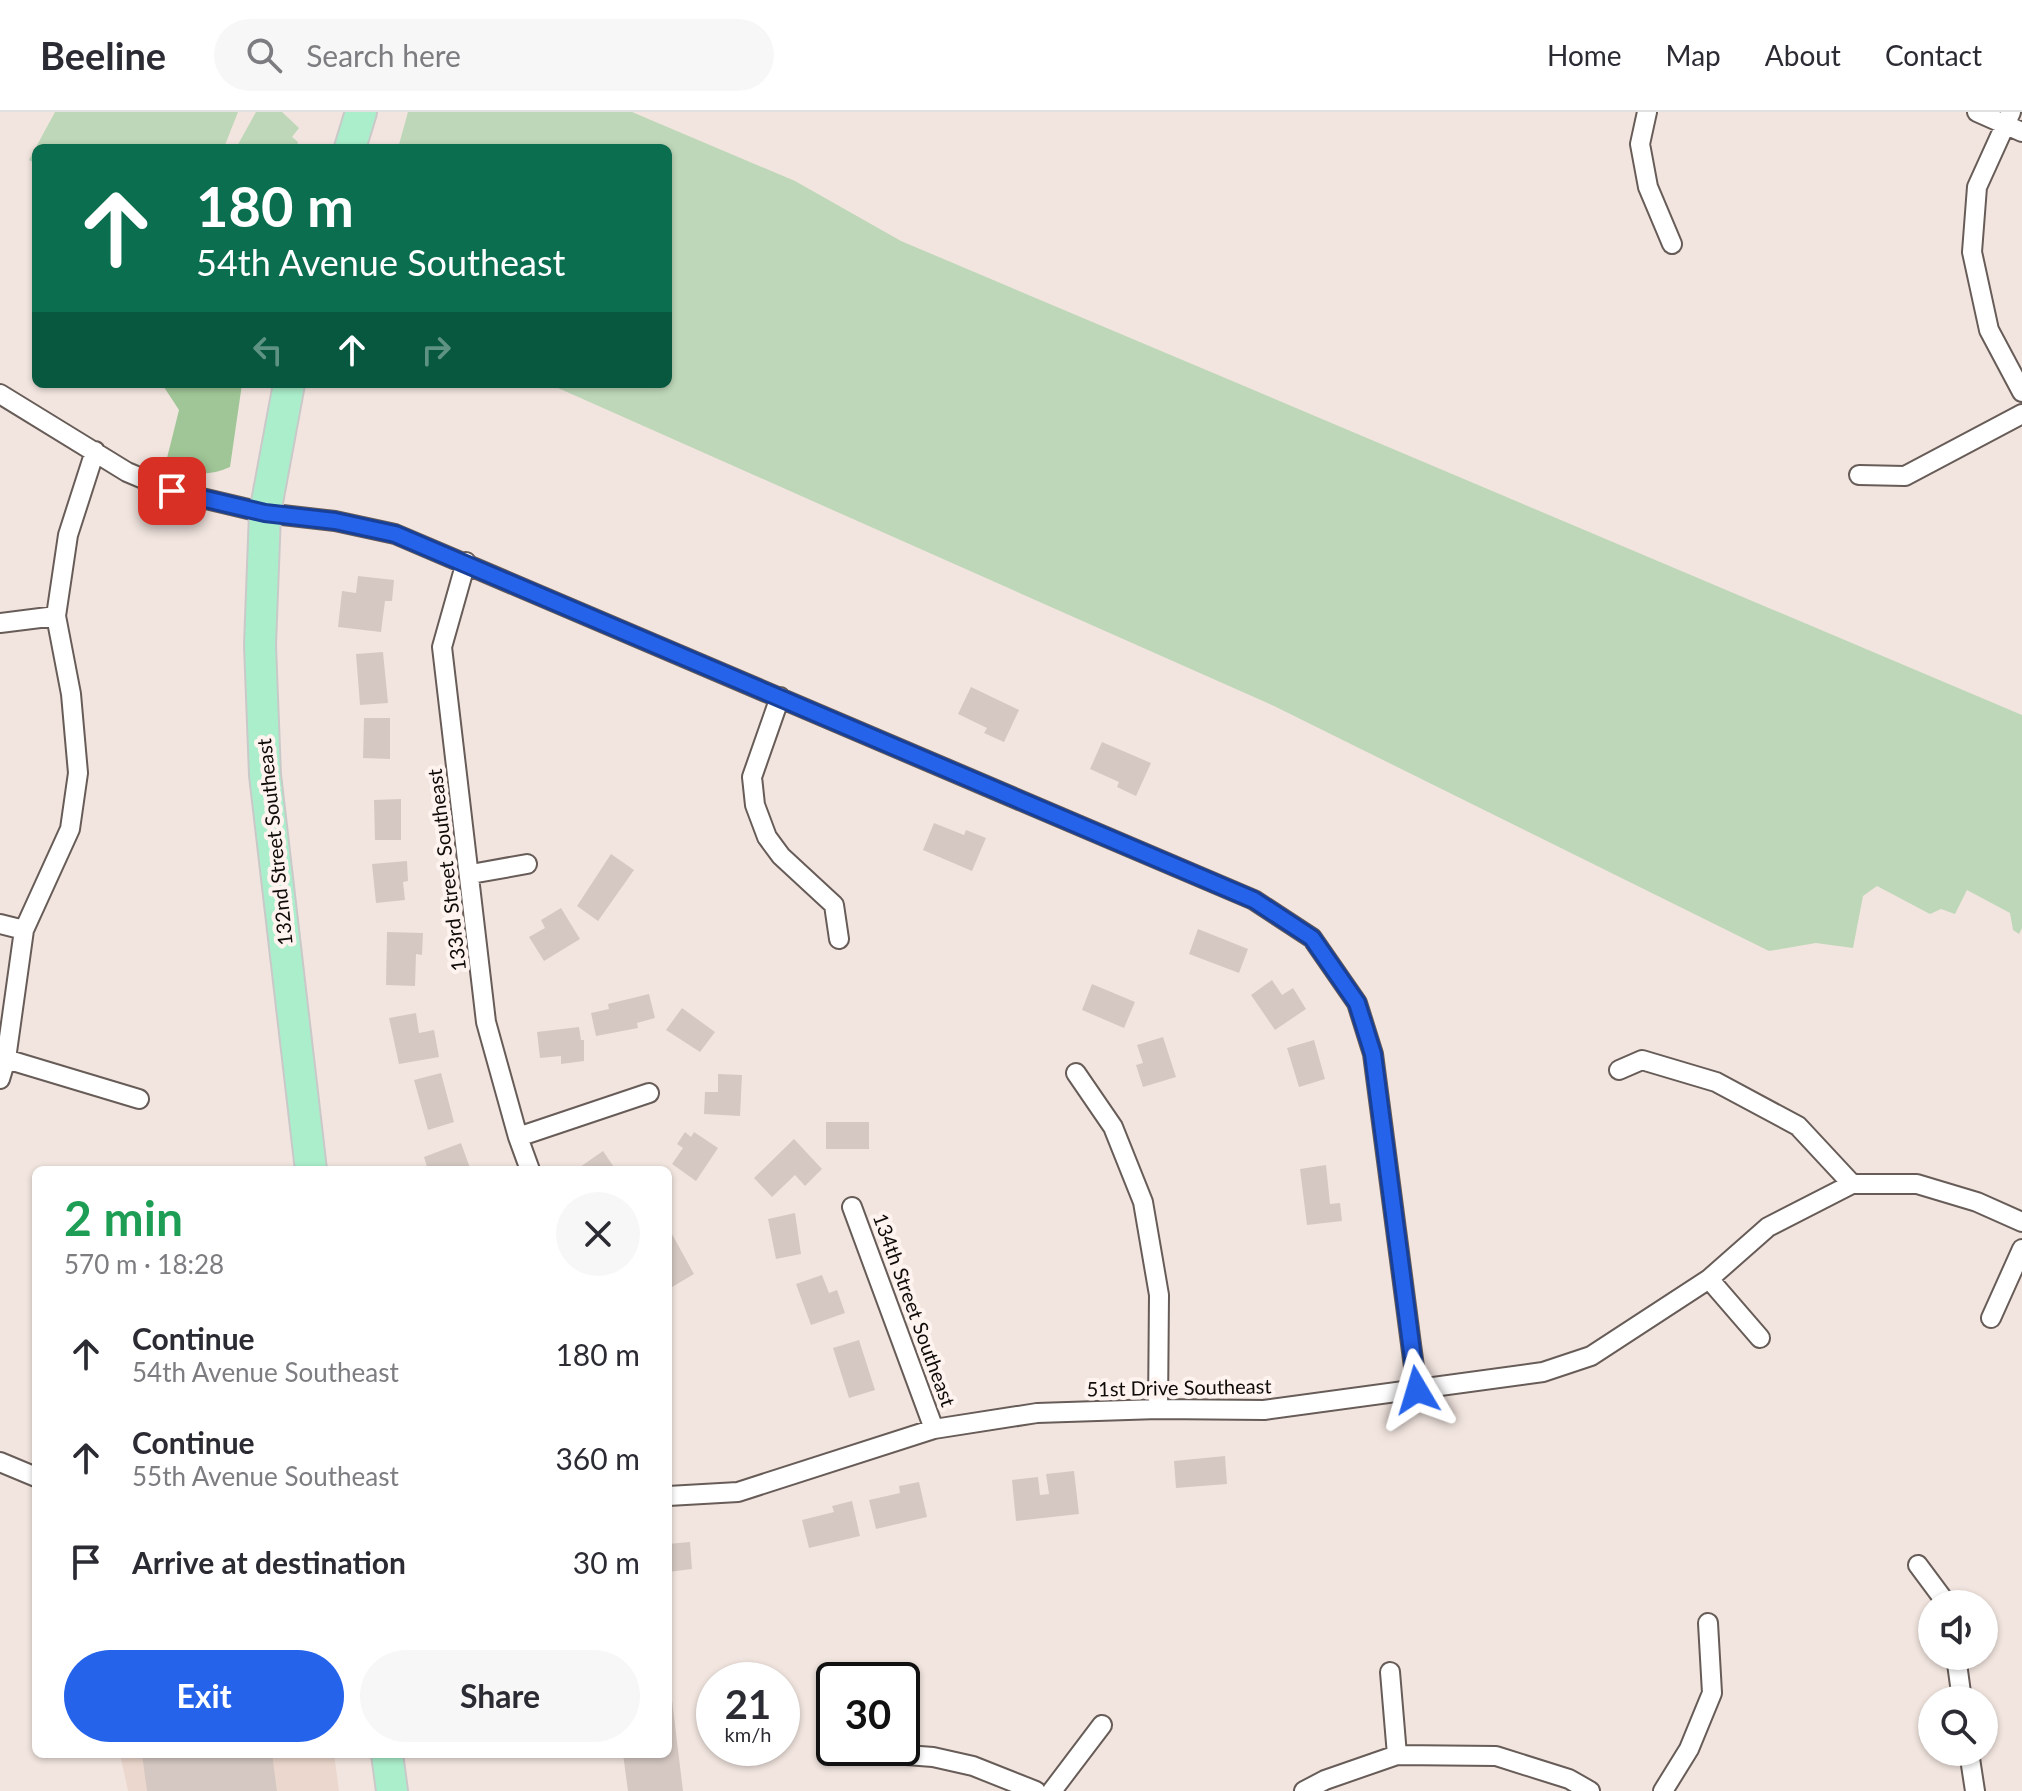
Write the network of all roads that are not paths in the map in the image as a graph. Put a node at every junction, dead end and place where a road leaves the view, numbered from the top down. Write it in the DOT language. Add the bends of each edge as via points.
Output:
graph roads {
  1 [pos="361,112"];
  2 [pos="1647,112"];
  3 [pos="1977,112"];
  4 [pos="2013,123"];
  5 [pos="351,144"];
  6 [pos="1672,244"];
  7 [pos="288,388"];
  8 [pos="2022,392"];
  9 [pos="0,394"];
  10 [pos="2022,414"];
  11 [pos="95,451"];
  12 [pos="1859,475"];
  13 [pos="265,513"];
  14 [pos="466,562"];
  15 [pos="56,616"];
  16 [pos="0,623"];
  17 [pos="780,697"];
  18 [pos="527,864"];
  19 [pos="471,874"];
  20 [pos="0,924"];
  21 [pos="24,930"];
  22 [pos="839,939"];
  23 [pos="6,1059"];
  24 [pos="1619,1070"];
  25 [pos="1076,1073"];
  26 [pos="0,1079"];
  27 [pos="649,1093"];
  28 [pos="139,1099"];
  29 [pos="518,1137"];
  30 [pos="311,1166"];
  31 [pos="529,1166"];
  32 [pos="1852,1184"];
  33 [pos="852,1207"];
  34 [pos="2022,1222"];
  35 [pos="2022,1249"];
  36 [pos="1709,1279"];
  37 [pos="1991,1318"];
  38 [pos="1760,1338"];
  39 [pos="1417,1390"];
  40 [pos="1158,1409"];
  41 [pos="934,1429"];
  42 [pos="0,1462"];
  43 [pos="32,1475"];
  44 [pos="672,1496"];
  45 [pos="1918,1565"];
  46 [pos="1937,1590"];
  47 [pos="1708,1623"];
  48 [pos="1390,1672"];
  49 [pos="1102,1725"];
  50 [pos="1397,1755"];
  51 [pos="920,1756"];
  52 [pos="388,1758"];
  53 [pos="1971,1766"];
  54 [pos="392,1791"];
  55 [pos="1036,1791"];
  56 [pos="1052,1791"];
  57 [pos="1304,1791"];
  58 [pos="1590,1791"];
  59 [pos="1663,1791"];
  60 [pos="1975,1791"];
  1 -- 5 [label="main road"];
  2 -- 6 [label="street" via="1640,144 1648,187"];
  3 -- 4 [label="street"];
  4 -- 8 [label="street" via="1977,187 1972,252 1989,330"];
  7 -- 13 [label="main road, 132nd Street Southeast"];
  9 -- 11 [label="street"];
  10 -- 12 [label="street" via="1905,476"];
  11 -- 13 [label="street" via="172,491"];
  11 -- 15 [label="street" via="68,535"];
  13 -- 14 [label="street" via="395,534"];
  13 -- 30 [label="main road, 132nd Street Southeast" via="260,645 265,775"];
  14 -- 17 [label="street"];
  14 -- 19 [label="street, 133rd Street Southeast" via="442,647"];
  15 -- 16 [label="street"];
  15 -- 21 [label="street" via="71,694 78,773 70,829"];
  17 -- 22 [label="street" via="752,777 755,805 781,856 834,905"];
  17 -- 39 [label="street" via="1254,900 1312,938 1357,1003 1373,1054"];
  18 -- 19 [label="street"];
  19 -- 29 [label="street, 133rd Street Southeast" via="486,1022"];
  20 -- 21 [label="street"];
  21 -- 23 [label="street"];
  23 -- 26 [label="street"];
  23 -- 28 [label="street"];
  24 -- 32 [label="street" via="1642,1060 1716,1082 1798,1126"];
  25 -- 40 [label="street" via="1113,1127 1143,1202 1159,1295"];
  27 -- 29 [label="street"];
  29 -- 31 [label="street, 133rd Street Southeast"];
  32 -- 34 [label="street, 51st Drive Southeast" via="1917,1184"];
  32 -- 36 [label="street, 51st Drive Southeast" via="1768,1227"];
  33 -- 41 [label="street, 134th Street Southeast"];
  35 -- 37 [label="street"];
  36 -- 38 [label="street"];
  36 -- 39 [label="street, 51st Drive Southeast" via="1591,1356 1543,1372"];
  39 -- 40 [label="street, 51st Drive Southeast" via="1264,1410"];
  40 -- 41 [label="street, 51st Drive Southeast" via="1037,1413"];
  41 -- 44 [label="street, 51st Drive Southeast" via="738,1492"];
  42 -- 43 [label="street"];
  45 -- 46 [label="street"];
  47 -- 59 [label="street" via="1712,1693 1689,1749"];
  48 -- 50 [label="street"];
  49 -- 56 [label="street"];
  50 -- 57 [label="street"];
  50 -- 58 [label="street" via="1496,1756"];
  51 -- 55 [label="street" via="973,1766"];
  52 -- 54 [label="main road"];
  53 -- 60 [label="street"];
}
